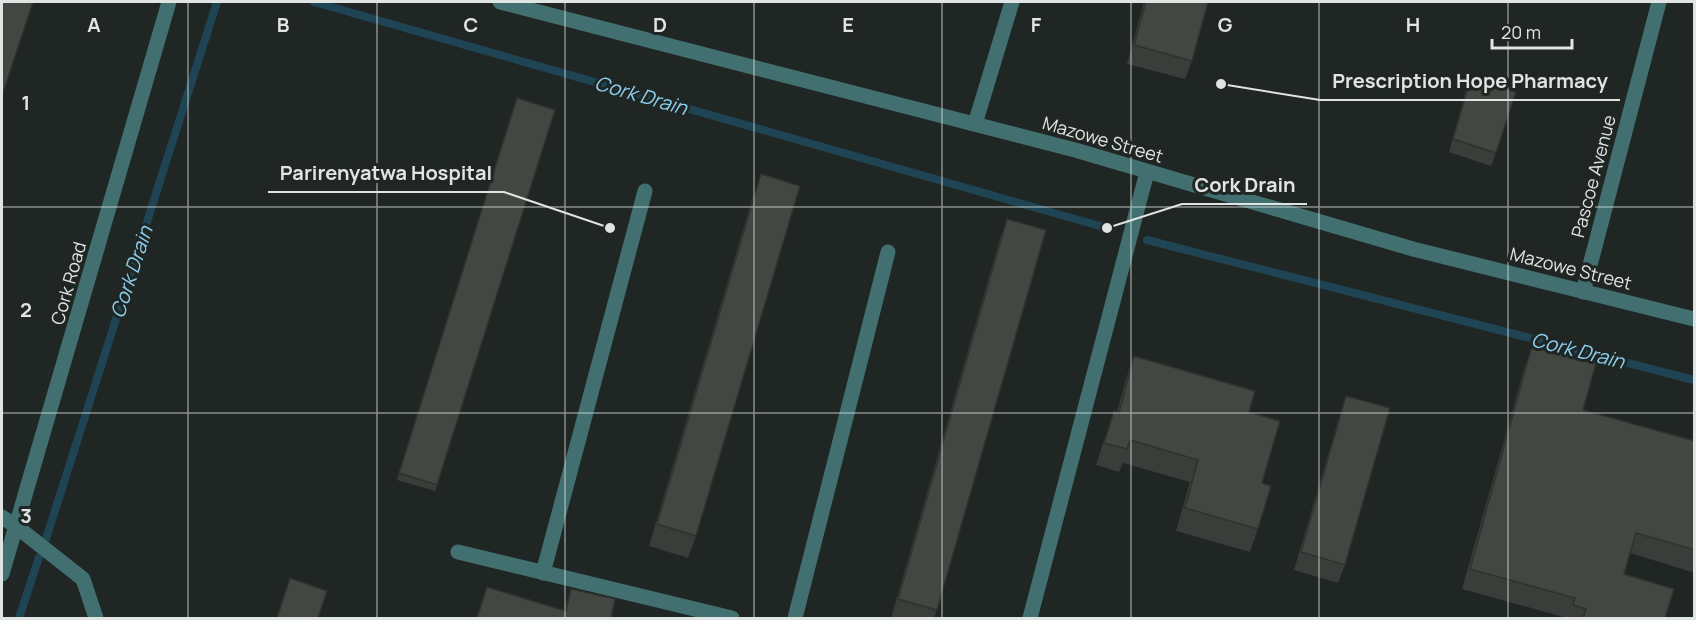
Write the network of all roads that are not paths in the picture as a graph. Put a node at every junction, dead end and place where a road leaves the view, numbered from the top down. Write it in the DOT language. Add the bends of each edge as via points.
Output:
graph roads {
  1 [pos="168,2"];
  2 [pos="500,2"];
  3 [pos="1012,2"];
  4 [pos="1659,2"];
  5 [pos="975,124"];
  6 [pos="1147,172"];
  7 [pos="645,191"];
  8 [pos="888,252"];
  9 [pos="1582,292"];
  10 [pos="1695,319"];
  11 [pos="2,517"];
  12 [pos="17,527"];
  13 [pos="458,552"];
  14 [pos="543,573"];
  15 [pos="2,574"];
  16 [pos="96,618"];
  17 [pos="732,618"];
  18 [pos="795,618"];
  19 [pos="1030,618"];
  1 -- 12 [label="street, Cork Road"];
  2 -- 5 [label="street, Mazowe Street"];
  3 -- 5 [label="street"];
  4 -- 9 [label="street, Pascoe Avenue"];
  5 -- 6 [label="street, Mazowe Street"];
  6 -- 9 [label="street, Mazowe Street" via="1413,249"];
  6 -- 19 [label="street"];
  7 -- 14 [label="street"];
  8 -- 18 [label="street"];
  9 -- 10 [label="street, Mazowe Street"];
  11 -- 12 [label="street"];
  12 -- 15 [label="street, Cork Road"];
  12 -- 16 [label="street" via="82,579"];
  13 -- 14 [label="street"];
  14 -- 17 [label="street"];
}
